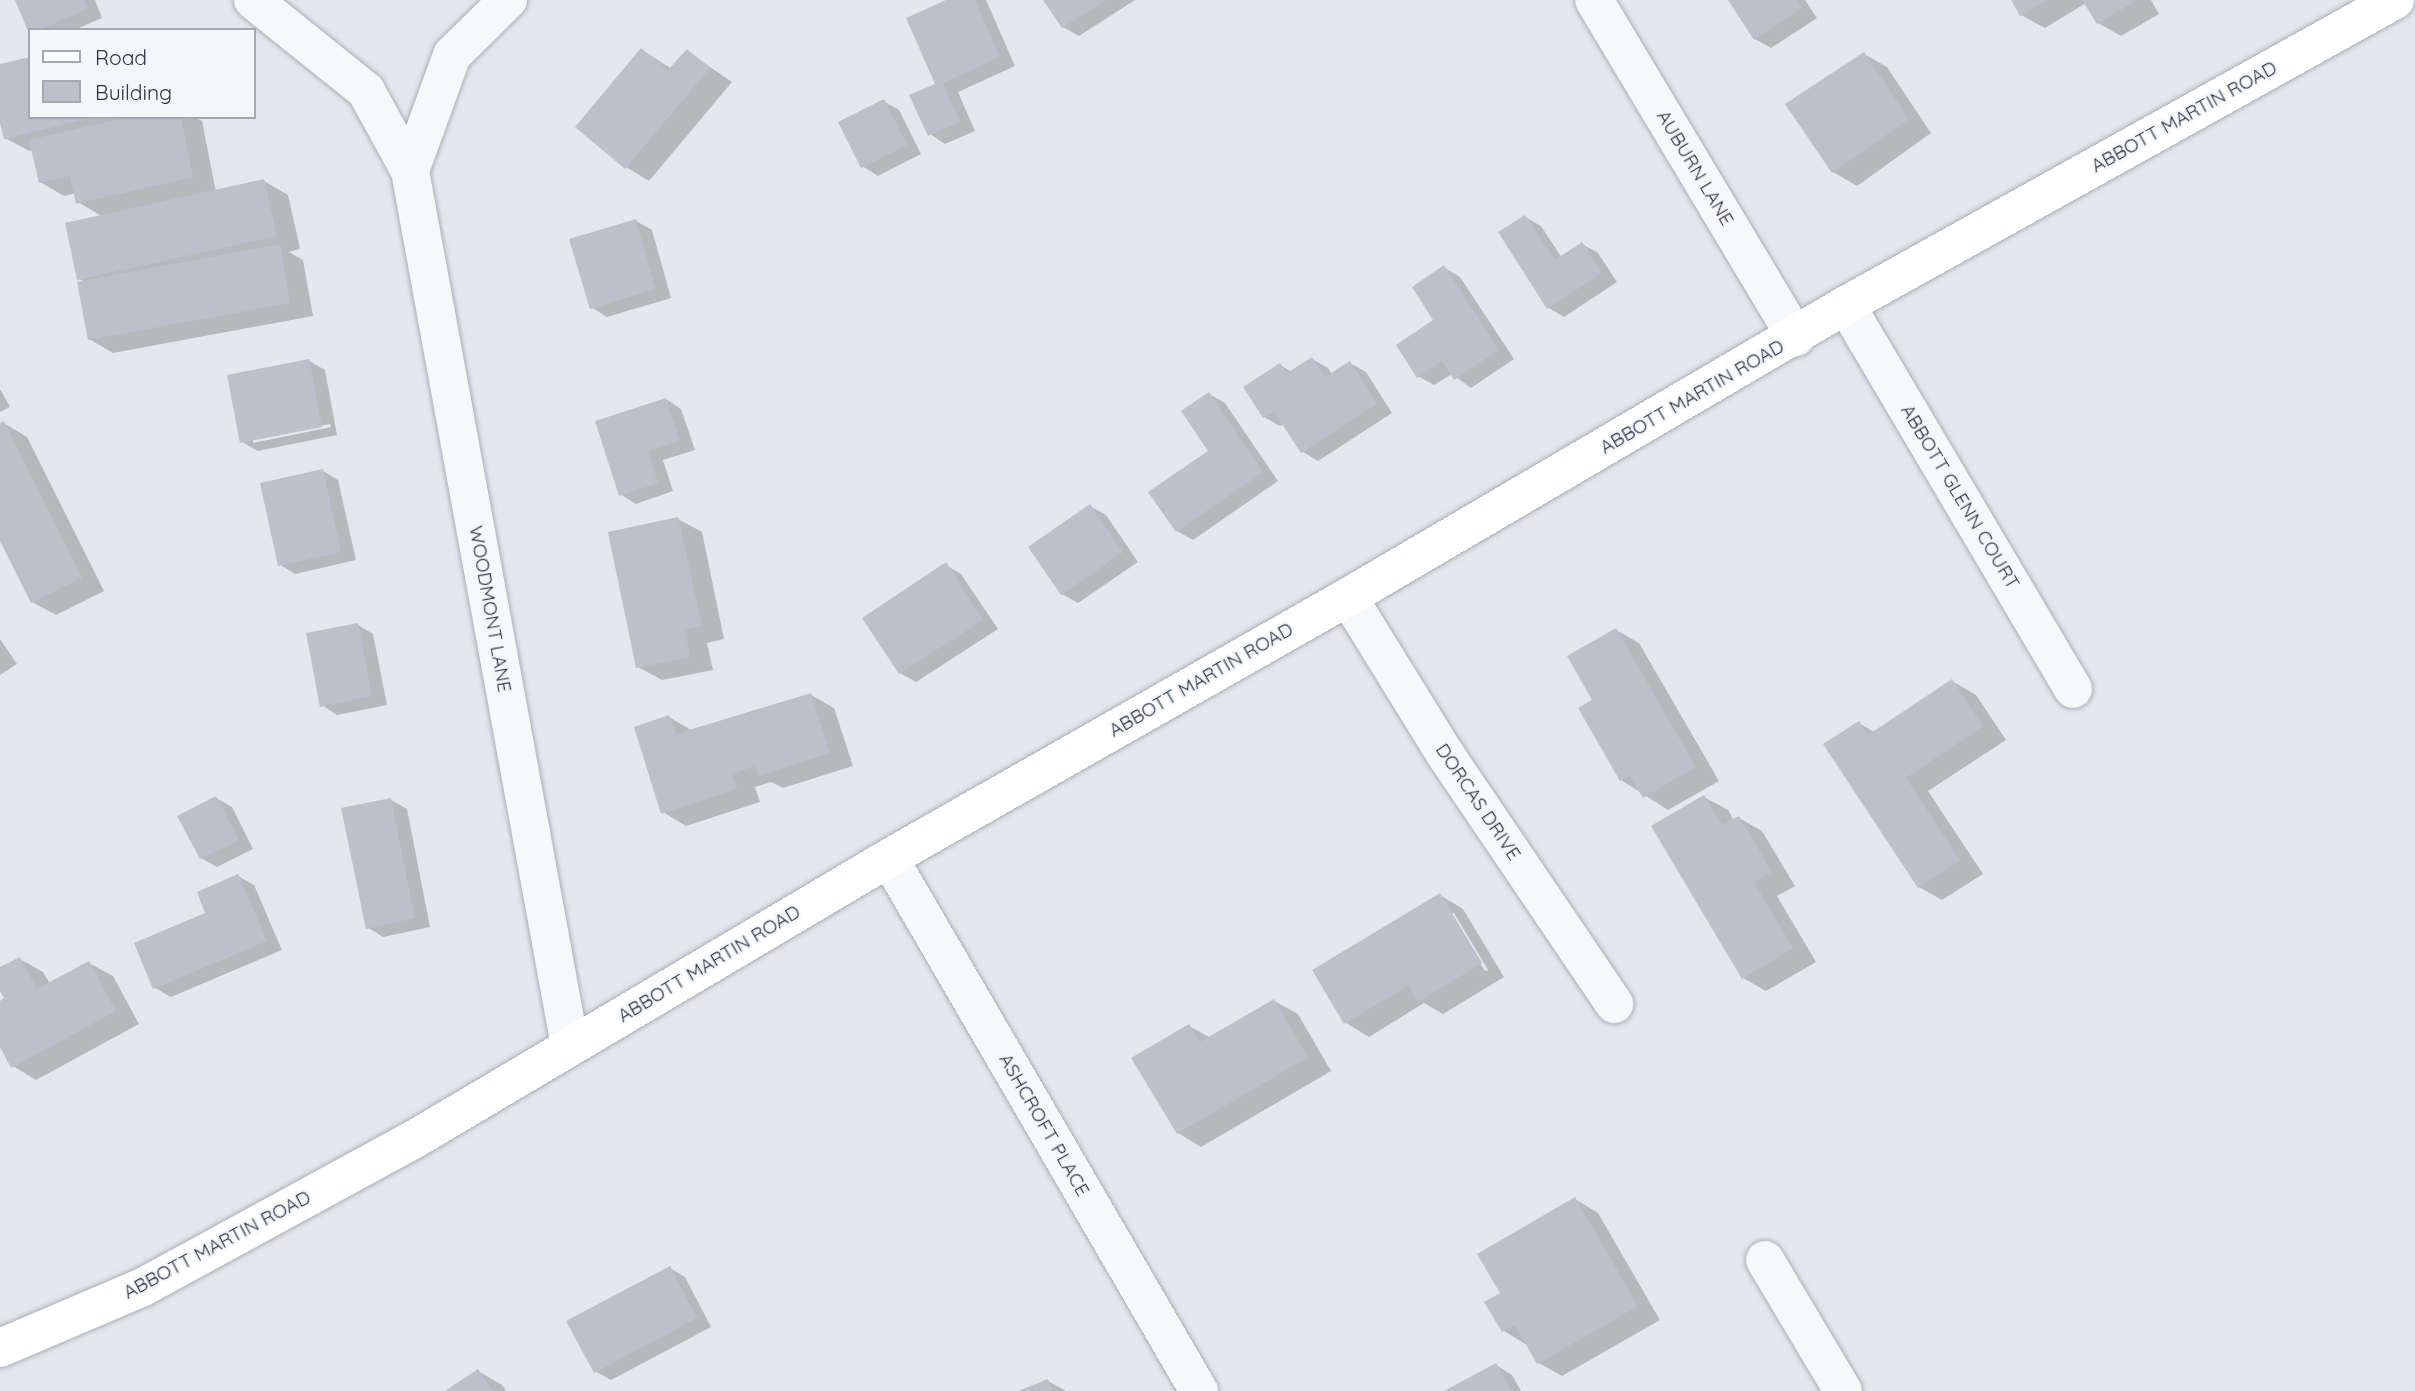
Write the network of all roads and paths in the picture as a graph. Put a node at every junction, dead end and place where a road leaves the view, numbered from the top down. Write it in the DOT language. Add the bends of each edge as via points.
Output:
graph roads {
  1 [pos="254,0"];
  2 [pos="508,0"];
  3 [pos="1594,0"];
  4 [pos="2395,0"];
  5 [pos="410,171"];
  6 [pos="1846,305"];
  7 [pos="1796,337"];
  8 [pos="1348,597"];
  9 [pos="2073,690"];
  10 [pos="889,858"];
  11 [pos="1614,1004"];
  12 [pos="570,1046"];
  13 [pos="1765,1259"];
  14 [pos="0,1348"];
  15 [pos="1199,1391"];
  16 [pos="1843,1391"];
  1 -- 5 [label="street, WOODMONT LANE" via="366,91"];
  2 -- 5 [label="street" via="452,55"];
  3 -- 7 [label="street, AUBURN LANE"];
  4 -- 6 [label="main road, ABBOTT MARTIN ROAD"];
  5 -- 12 [label="street, WOODMONT LANE"];
  6 -- 7 [label="main road, ABBOTT MARTIN ROAD"];
  6 -- 9 [label="street, ABBOTT GLENN COURT"];
  7 -- 8 [label="main road, ABBOTT MARTIN ROAD"];
  8 -- 10 [label="main road, ABBOTT MARTIN ROAD"];
  8 -- 11 [label="street, DORCAS DRIVE" via="1445,754"];
  10 -- 12 [label="main road, ABBOTT MARTIN ROAD"];
  10 -- 15 [label="street, ASHCROFT PLACE"];
  12 -- 14 [label="main road, ABBOTT MARTIN ROAD" via="413,1140 143,1287"];
  13 -- 16 [label="street"];
}
